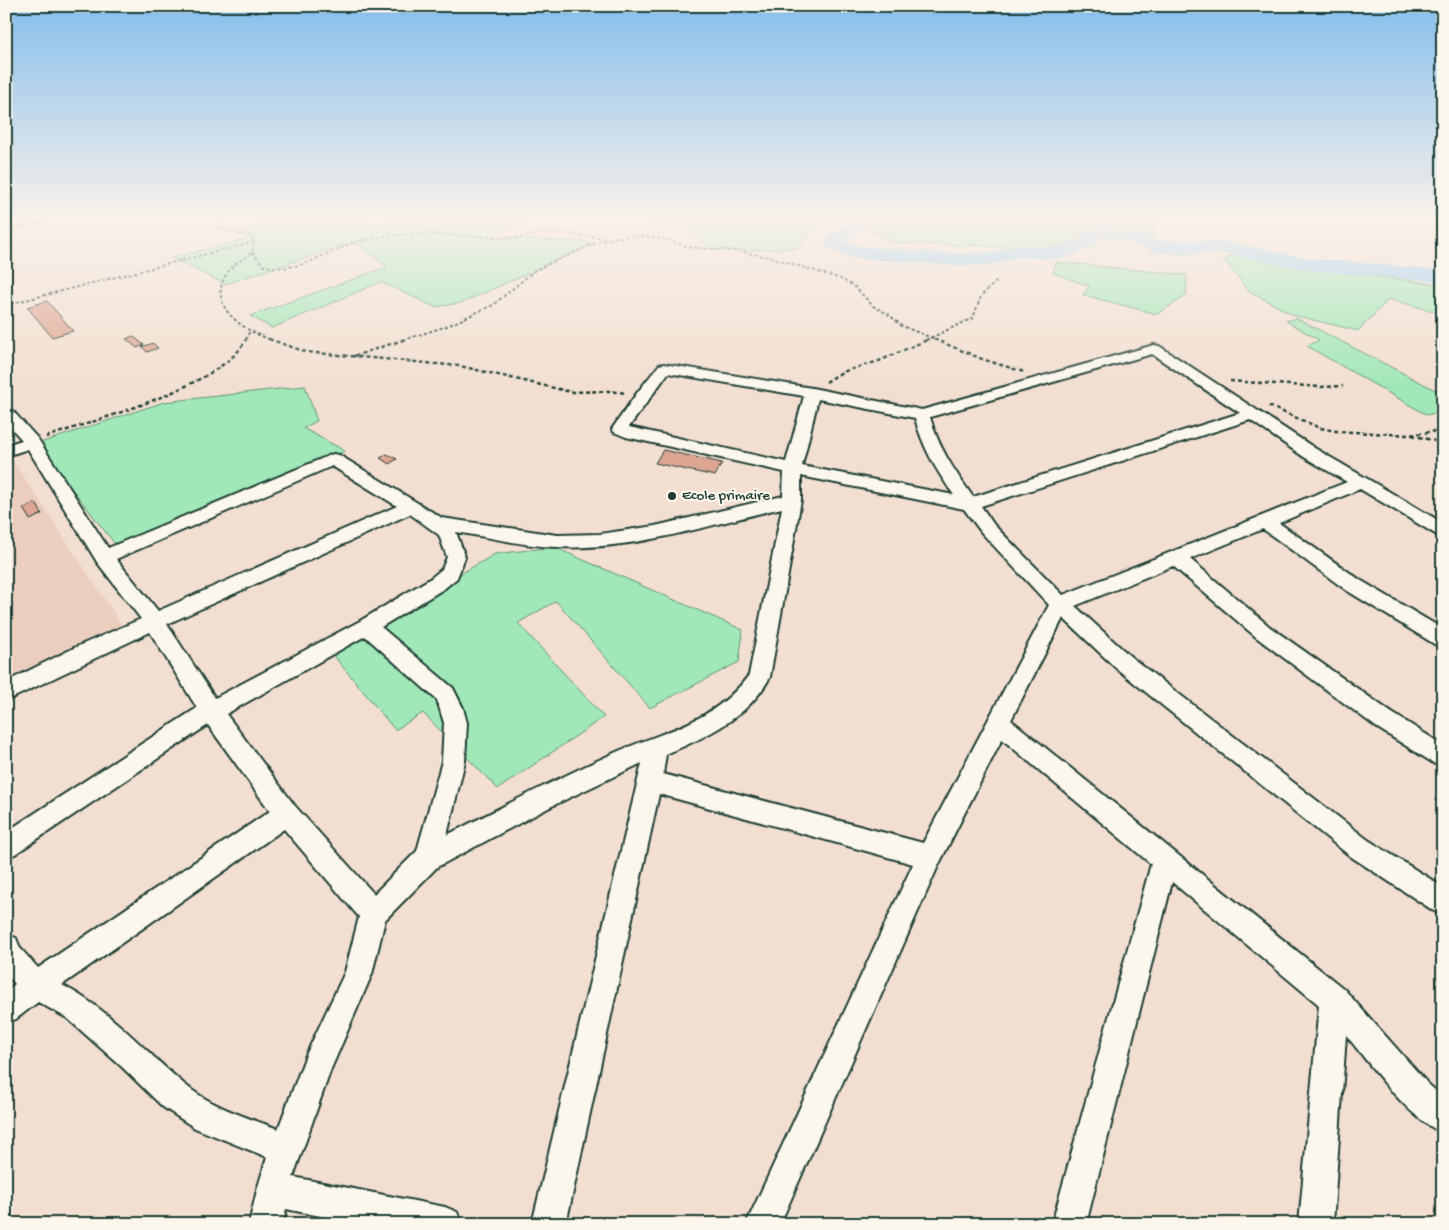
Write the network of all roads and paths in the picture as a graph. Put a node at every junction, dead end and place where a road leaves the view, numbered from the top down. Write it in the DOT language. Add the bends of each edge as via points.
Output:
graph roads {
  1 [pos="130,273"];
  2 [pos="227,273"];
  3 [pos="531,273"];
  4 [pos="825,273"];
  5 [pos="998,280"];
  6 [pos="6,305"];
  7 [pos="250,330"];
  8 [pos="930,338"];
  9 [pos="354,356"];
  10 [pos="1048,379"];
  11 [pos="1200,380"];
  12 [pos="1343,386"];
  13 [pos="812,393"];
  14 [pos="642,396"];
  15 [pos="1258,409"];
  16 [pos="6,412"];
  17 [pos="922,415"];
  18 [pos="1443,430"];
  19 [pos="1409,435"];
  20 [pos="32,442"];
  21 [pos="1443,443"];
  22 [pos="6,451"];
  23 [pos="792,469"];
  24 [pos="1360,483"];
  25 [pos="792,500"];
  26 [pos="969,504"];
  27 [pos="410,507"];
  28 [pos="1264,521"];
  29 [pos="437,523"];
  30 [pos="1443,531"];
  31 [pos="104,557"];
  32 [pos="1175,558"];
  33 [pos="1060,604"];
  34 [pos="154,621"];
  35 [pos="367,626"];
  36 [pos="1443,639"];
  37 [pos="6,692"];
  38 [pos="211,711"];
  39 [pos="999,723"];
  40 [pos="656,748"];
  41 [pos="1443,757"];
  42 [pos="650,781"];
  43 [pos="286,814"];
  44 [pos="6,846"];
  45 [pos="929,857"];
  46 [pos="428,858"];
  47 [pos="1165,860"];
  48 [pos="1443,902"];
  49 [pos="372,913"];
  50 [pos="6,948"];
  51 [pos="36,986"];
  52 [pos="1334,999"];
  53 [pos="6,1010"];
  54 [pos="1443,1117"];
  55 [pos="286,1148"];
  56 [pos="273,1190"];
  57 [pos="266,1224"];
  58 [pos="446,1224"];
  59 [pos="549,1224"];
  60 [pos="764,1224"];
  61 [pos="1069,1224"];
  62 [pos="1316,1224"];
  1 -- 6 [label="path"];
  2 -- 7 [label="path" via="220,289 222,303 227,314"];
  3 -- 9 [label="path" via="493,305 447,326"];
  4 -- 8 [label="path" via="855,287 873,306 902,326"];
  5 -- 8 [label="path" via="981,296 973,318"];
  7 -- 9 [label="path" via="306,352"];
  7 -- 20 [label="path" via="241,350 229,361 188,385"];
  8 -- 10 [label="path" via="982,359"];
  8 -- 13 [label="path" via="886,359 836,373"];
  9 -- 14 [label="path" via="460,366 570,392 609,391"];
  10 -- 11 [label="street" via="1154,349"];
  10 -- 17 [label="street"];
  11 -- 12 [label="path" via="1320,388"];
  11 -- 15 [label="street"];
  13 -- 14 [label="street" via="664,368"];
  13 -- 17 [label="street"];
  13 -- 23 [label="street"];
  14 -- 23 [label="street" via="620,429 622,431"];
  15 -- 19 [label="path" via="1295,416 1320,428"];
  15 -- 24 [label="street"];
  15 -- 26 [label="street"];
  16 -- 20 [label="street"];
  17 -- 26 [label="street" via="928,435 949,476"];
  18 -- 19 [label="path"];
  19 -- 21 [label="path"];
  20 -- 22 [label="street"];
  20 -- 31 [label="street"];
  23 -- 25 [label="street"];
  23 -- 26 [label="street"];
  24 -- 28 [label="street"];
  24 -- 30 [label="street"];
  25 -- 29 [label="street" via="655,532 600,540 557,542"];
  25 -- 40 [label="street" via="759,678 740,702 695,731"];
  26 -- 33 [label="street" via="988,529"];
  27 -- 29 [label="street"];
  27 -- 31 [label="street" via="333,459"];
  27 -- 34 [label="street"];
  28 -- 32 [label="street"];
  28 -- 36 [label="street" via="1353,585"];
  29 -- 35 [label="street" via="446,532 456,557 450,573"];
  31 -- 34 [label="street"];
  32 -- 33 [label="street"];
  32 -- 41 [label="street" via="1263,632 1384,720"];
  33 -- 39 [label="street"];
  33 -- 48 [label="street" via="1124,663 1359,848"];
  34 -- 37 [label="street"];
  34 -- 38 [label="street"];
  35 -- 38 [label="street"];
  35 -- 46 [label="street" via="445,694 453,709 456,727 454,768"];
  38 -- 43 [label="street"];
  38 -- 44 [label="street"];
  39 -- 45 [label="street"];
  39 -- 47 [label="street"];
  40 -- 42 [label="street"];
  40 -- 46 [label="street" via="622,760"];
  42 -- 45 [label="street"];
  42 -- 59 [label="street"];
  43 -- 49 [label="street"];
  43 -- 51 [label="street"];
  45 -- 60 [label="street"];
  46 -- 49 [label="street"];
  47 -- 52 [label="street"];
  47 -- 61 [label="street"];
  49 -- 55 [label="street" via="358,974 317,1066"];
  50 -- 51 [label="street" via="9,957"];
  51 -- 53 [label="street"];
  51 -- 55 [label="street" via="77,1008 174,1096 206,1117"];
  52 -- 54 [label="street" via="1417,1095"];
  52 -- 62 [label="street"];
  55 -- 56 [label="street"];
  56 -- 57 [label="street"];
  56 -- 58 [label="street"];
}
